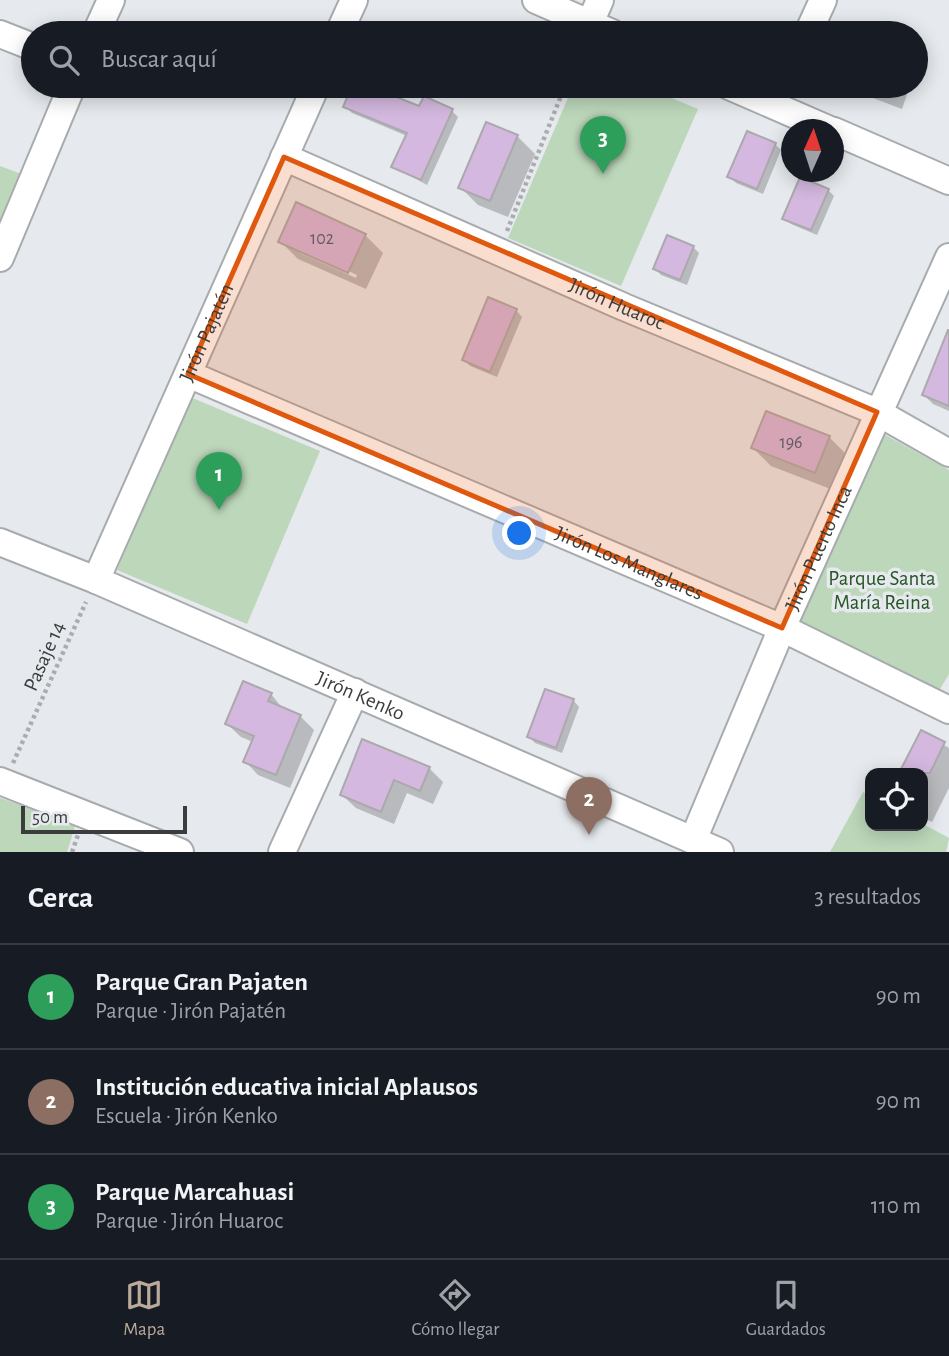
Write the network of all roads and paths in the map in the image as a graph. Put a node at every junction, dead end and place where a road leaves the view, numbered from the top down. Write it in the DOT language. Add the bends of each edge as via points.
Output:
graph roads {
  1 [pos="111,0"];
  2 [pos="354,0"];
  3 [pos="536,0"];
  4 [pos="823,0"];
  5 [pos="601,19"];
  6 [pos="101,21"];
  7 [pos="344,21"];
  8 [pos="813,21"];
  9 [pos="0,34"];
  10 [pos="21,42"];
  11 [pos="67,98"];
  12 [pos="311,98"];
  13 [pos="560,98"];
  14 [pos="784,98"];
  15 [pos="816,119"];
  16 [pos="844,135"];
  17 [pos="284,157"];
  18 [pos="949,181"];
  19 [pos="499,251"];
  20 [pos="949,257"];
  21 [pos="0,258"];
  22 [pos="188,374"];
  23 [pos="877,412"];
  24 [pos="949,453"];
  25 [pos="0,542"];
  26 [pos="96,580"];
  27 [pos="782,628"];
  28 [pos="355,692"];
  29 [pos="949,710"];
  30 [pos="2,782"];
  31 [pos="693,840"];
  32 [pos="180,852"];
  33 [pos="282,852"];
  34 [pos="720,852"];
  1 -- 6 [label="street"];
  2 -- 7 [label="street"];
  3 -- 5 [label="street"];
  4 -- 8 [label="street"];
  9 -- 10 [label="street"];
  11 -- 21 [label="street"];
  12 -- 17 [label="street, Jirón Pajatén"];
  13 -- 19 [label="path"];
  14 -- 15 [label="street"];
  16 -- 18 [label="street"];
  17 -- 19 [label="street, Jirón Huaroc"];
  17 -- 22 [label="street, Jirón Pajatén"];
  19 -- 23 [label="street, Jirón Huaroc"];
  20 -- 23 [label="street, Jirón Puerto Inca"];
  22 -- 26 [label="street, Jirón Pajatén"];
  22 -- 27 [label="street, Jirón Los Manglares"];
  23 -- 24 [label="street, Jirón Huaroc"];
  23 -- 27 [label="street, Jirón Puerto Inca"];
  25 -- 26 [label="street, Jirón Kenko"];
  26 -- 28 [label="street, Jirón Kenko"];
  26 -- 30 [label="path, Pasaje 14"];
  27 -- 29 [label="street, Jirón Los Manglares"];
  27 -- 31 [label="street, Jirón Puerto Inca"];
  28 -- 31 [label="street, Jirón Kenko"];
  28 -- 33 [label="street"];
  30 -- 32 [label="street"];
  31 -- 34 [label="street, Jirón Kenko"];
}
